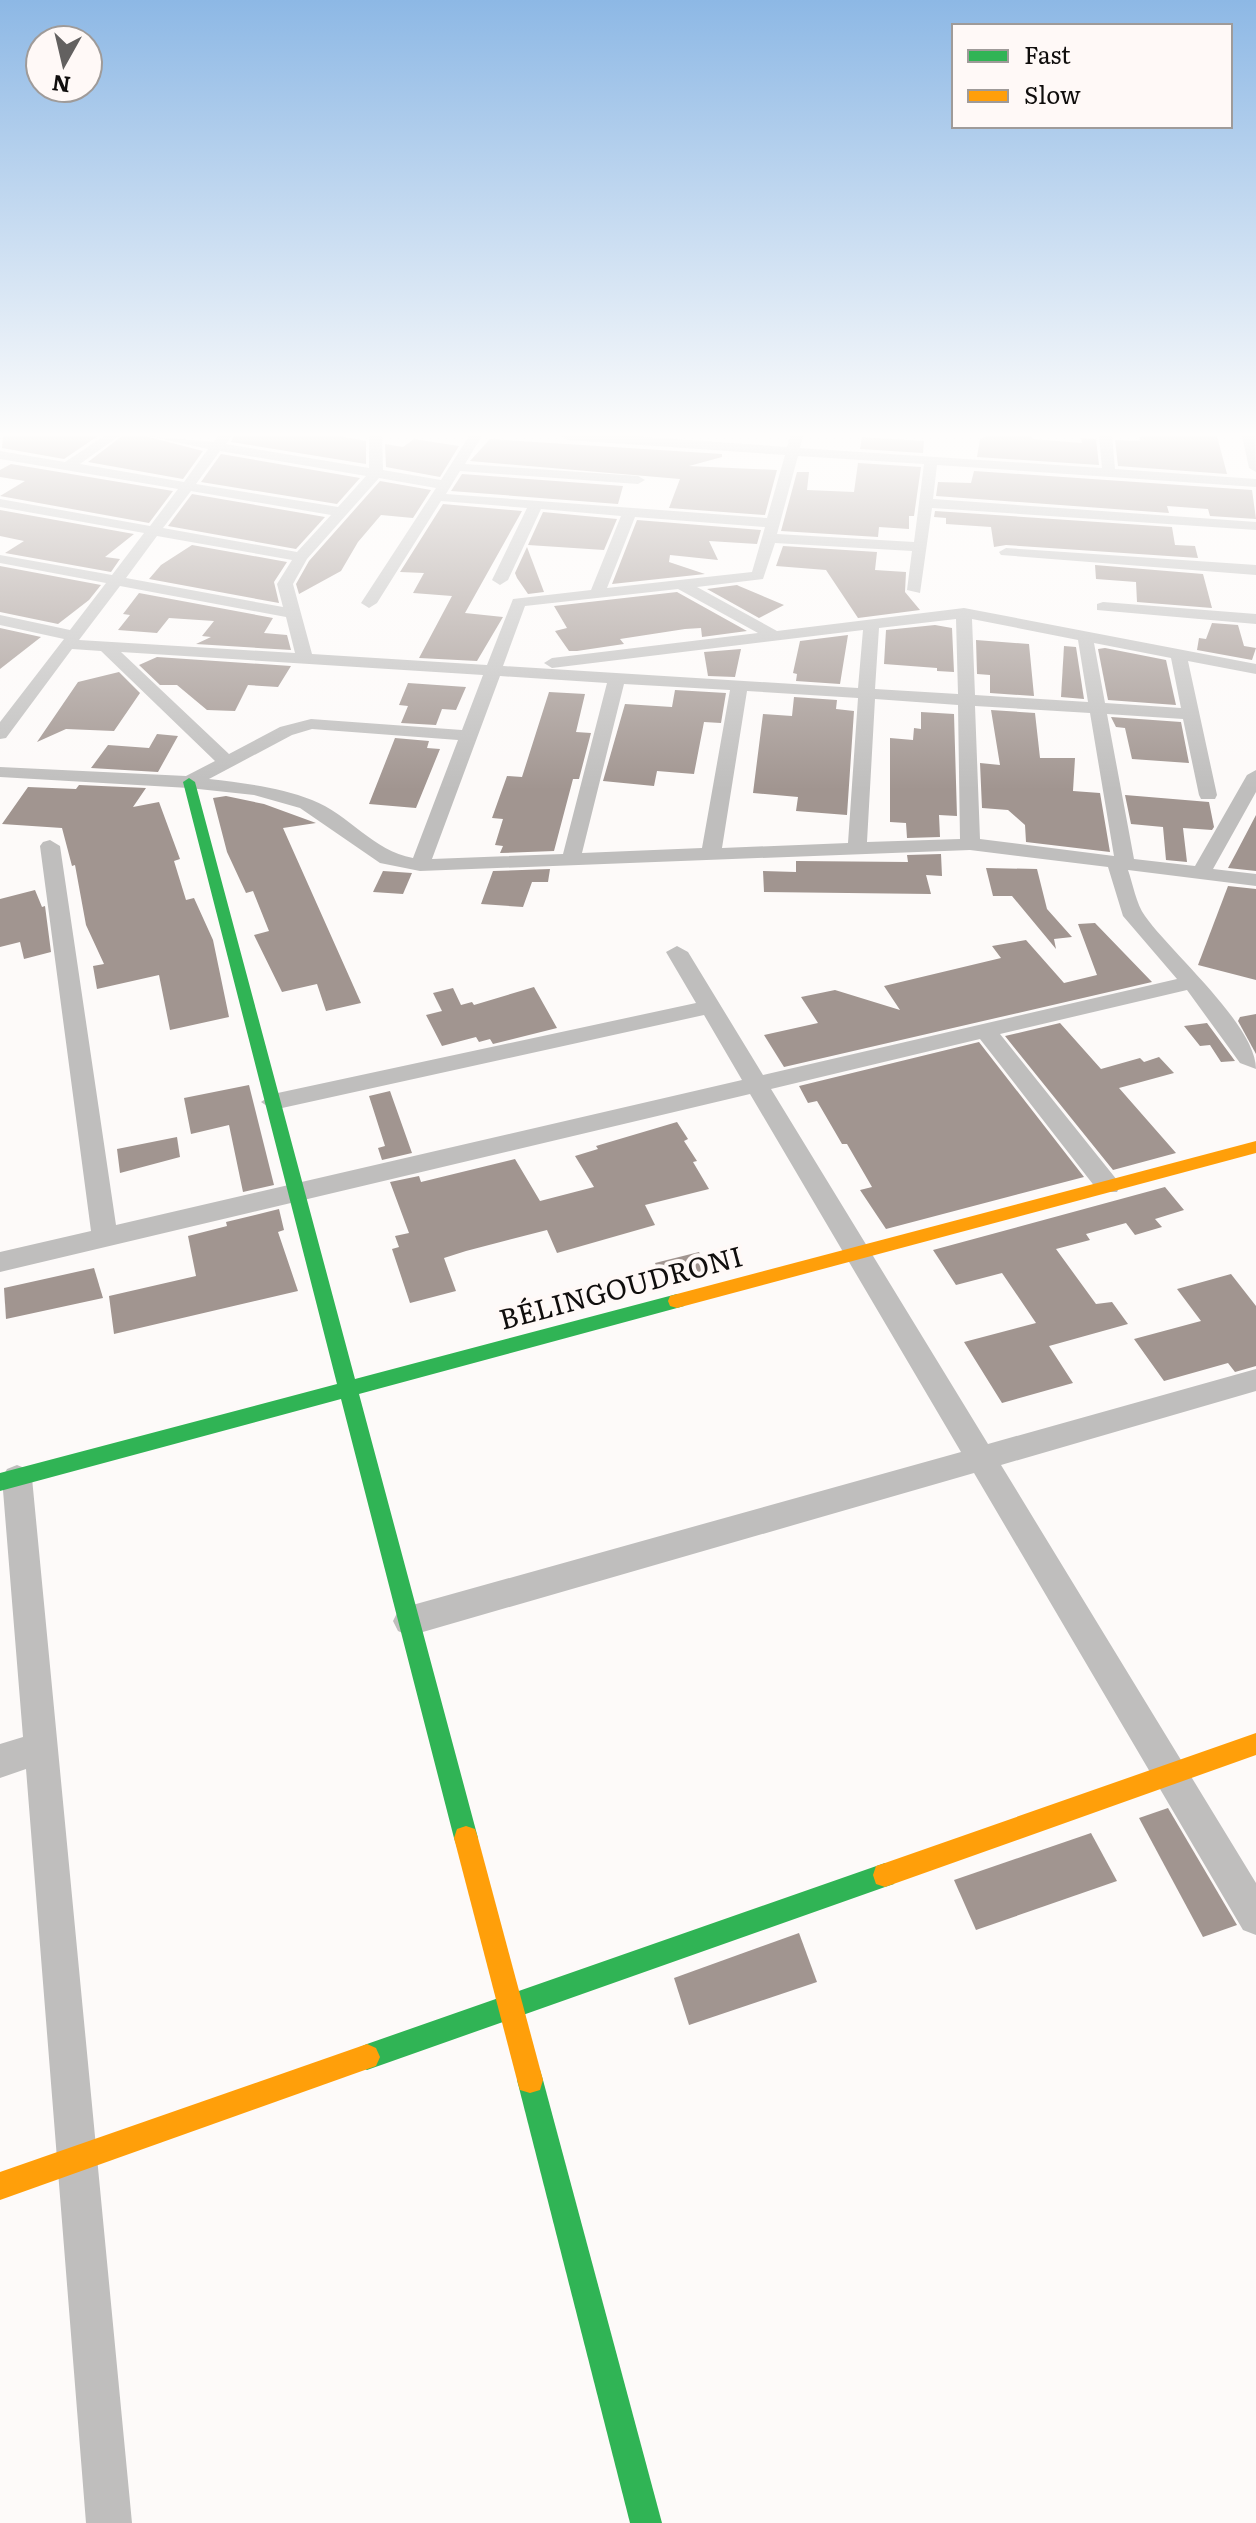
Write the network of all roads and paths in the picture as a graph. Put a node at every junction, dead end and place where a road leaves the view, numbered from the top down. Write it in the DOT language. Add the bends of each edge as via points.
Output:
graph roads {
  1 [pos="136,554"];
  2 [pos="282,554"];
  3 [pos="304,554"];
  4 [pos="401,554"];
  5 [pos="513,554"];
  6 [pos="611,554"];
  7 [pos="764,554"];
  8 [pos="919,554"];
  9 [pos="1030,554"];
  10 [pos="301,557"];
  11 [pos="0,559"];
  12 [pos="1256,570"];
  13 [pos="500,580"];
  14 [pos="115,581"];
  15 [pos="680,584"];
  16 [pos="915,590"];
  17 [pos="597,593"];
  18 [pos="369,603"];
  19 [pos="1103,607"];
  20 [pos="964,613"];
  21 [pos="293,614"];
  22 [pos="1256,619"];
  23 [pos="0,620"];
  24 [pos="871,623"];
  25 [pos="771,634"];
  26 [pos="1085,636"];
  27 [pos="71,640"];
  28 [pos="105,646"];
  29 [pos="1178,654"];
  30 [pos="305,659"];
  31 [pos="1256,669"];
  32 [pos="493,671"];
  33 [pos="617,678"];
  34 [pos="739,686"];
  35 [pos="867,694"];
  36 [pos="966,700"];
  37 [pos="1098,708"];
  38 [pos="1191,714"];
  39 [pos="0,734"];
  40 [pos="469,736"];
  41 [pos="227,762"];
  42 [pos="0,772"];
  43 [pos="1256,775"];
  44 [pos="189,782"];
  45 [pos="1208,795"];
  46 [pos="970,844"];
  47 [pos="50,846"];
  48 [pos="857,849"];
  49 [pos="711,854"];
  50 [pos="571,859"];
  51 [pos="1121,863"];
  52 [pos="420,865"];
  53 [pos="1201,873"];
  54 [pos="1256,880"];
  55 [pos="677,952"];
  56 [pos="1192,982"];
  57 [pos="710,1007"];
  58 [pos="985,1031"];
  59 [pos="1256,1061"];
  60 [pos="756,1085"];
  61 [pos="273,1102"];
  62 [pos="1256,1147"];
  63 [pos="1108,1186"];
  64 [pos="297,1192"];
  65 [pos="105,1237"];
  66 [pos="858,1253"];
  67 [pos="0,1262"];
  68 [pos="1256,1380"];
  69 [pos="348,1389"];
  70 [pos="980,1457"];
  71 [pos="9,1480"];
  72 [pos="409,1621"];
  73 [pos="1256,1744"];
  74 [pos="41,1748"];
  75 [pos="0,1761"];
  76 [pos="1170,1774"];
  77 [pos="1256,1917"];
  78 [pos="510,2006"];
  79 [pos="77,2159"];
  80 [pos="0,2186"];
  81 [pos="109,2523"];
  82 [pos="646,2523"];
  1 -- 14 [label="street"];
  2 -- 10 [label="street"];
  3 -- 10 [label="street"];
  4 -- 18 [label="street"];
  5 -- 13 [label="street"];
  6 -- 17 [label="street"];
  7 -- 15 [label="street" via="758,576"];
  8 -- 16 [label="street"];
  9 -- 12 [label="street"];
  10 -- 21 [label="street" via="285,584"];
  11 -- 14 [label="street"];
  14 -- 21 [label="street"];
  14 -- 27 [label="street"];
  15 -- 17 [label="street"];
  15 -- 25 [label="street"];
  17 -- 32 [label="street" via="519,602"];
  19 -- 22 [label="street"];
  20 -- 24 [label="street"];
  20 -- 26 [label="street"];
  20 -- 36 [label="street"];
  21 -- 30 [label="street"];
  23 -- 27 [label="street"];
  24 -- 25 [label="street"];
  24 -- 35 [label="street"];
  25 -- 32 [label="street"];
  26 -- 29 [label="street"];
  26 -- 37 [label="street"];
  27 -- 28 [label="street"];
  27 -- 39 [label="street" via="20,698"];
  28 -- 30 [label="street"];
  28 -- 41 [label="street"];
  29 -- 31 [label="street"];
  29 -- 38 [label="street"];
  30 -- 32 [label="street"];
  32 -- 33 [label="street"];
  32 -- 40 [label="street"];
  33 -- 34 [label="street"];
  33 -- 50 [label="street"];
  34 -- 35 [label="street"];
  34 -- 49 [label="street"];
  35 -- 36 [label="street"];
  35 -- 48 [label="street"];
  36 -- 37 [label="street"];
  36 -- 46 [label="street"];
  37 -- 38 [label="street"];
  37 -- 51 [label="street"];
  38 -- 45 [label="street"];
  40 -- 41 [label="street" via="311,724"];
  40 -- 52 [label="street"];
  41 -- 44 [label="street"];
  42 -- 44 [label="street"];
  43 -- 53 [label="street"];
  44 -- 52 [label="street" via="255,790 307,804 387,859"];
  44 -- 61 [label="street"];
  46 -- 48 [label="street"];
  46 -- 51 [label="street"];
  47 -- 65 [label="street"];
  48 -- 49 [label="street"];
  49 -- 50 [label="street"];
  50 -- 52 [label="street"];
  51 -- 53 [label="street"];
  51 -- 56 [label="street" via="1133,916"];
  53 -- 54 [label="street"];
  55 -- 57 [label="street"];
  56 -- 58 [label="street"];
  56 -- 59 [label="street" via="1248,1058"];
  57 -- 60 [label="street"];
  57 -- 61 [label="street"];
  58 -- 60 [label="street"];
  58 -- 63 [label="street"];
  60 -- 64 [label="street"];
  60 -- 66 [label="street"];
  61 -- 64 [label="street"];
  62 -- 63 [label="street, BÉLINGOUDRONI"];
  63 -- 66 [label="street, BÉLINGOUDRONI"];
  64 -- 65 [label="street"];
  64 -- 69 [label="street"];
  65 -- 67 [label="street"];
  66 -- 69 [label="street, BÉLINGOUDRONI"];
  66 -- 70 [label="street"];
  68 -- 70 [label="street"];
  69 -- 71 [label="street, BÉLINGOUDRONI"];
  69 -- 72 [label="street"];
  70 -- 72 [label="street"];
  70 -- 76 [label="street"];
  71 -- 74 [label="street"];
  72 -- 78 [label="street"];
  73 -- 76 [label="street"];
  74 -- 75 [label="street"];
  74 -- 79 [label="street"];
  76 -- 77 [label="street"];
  76 -- 78 [label="street"];
  78 -- 79 [label="street"];
  78 -- 82 [label="street"];
  79 -- 80 [label="street"];
  79 -- 81 [label="street"];
}
